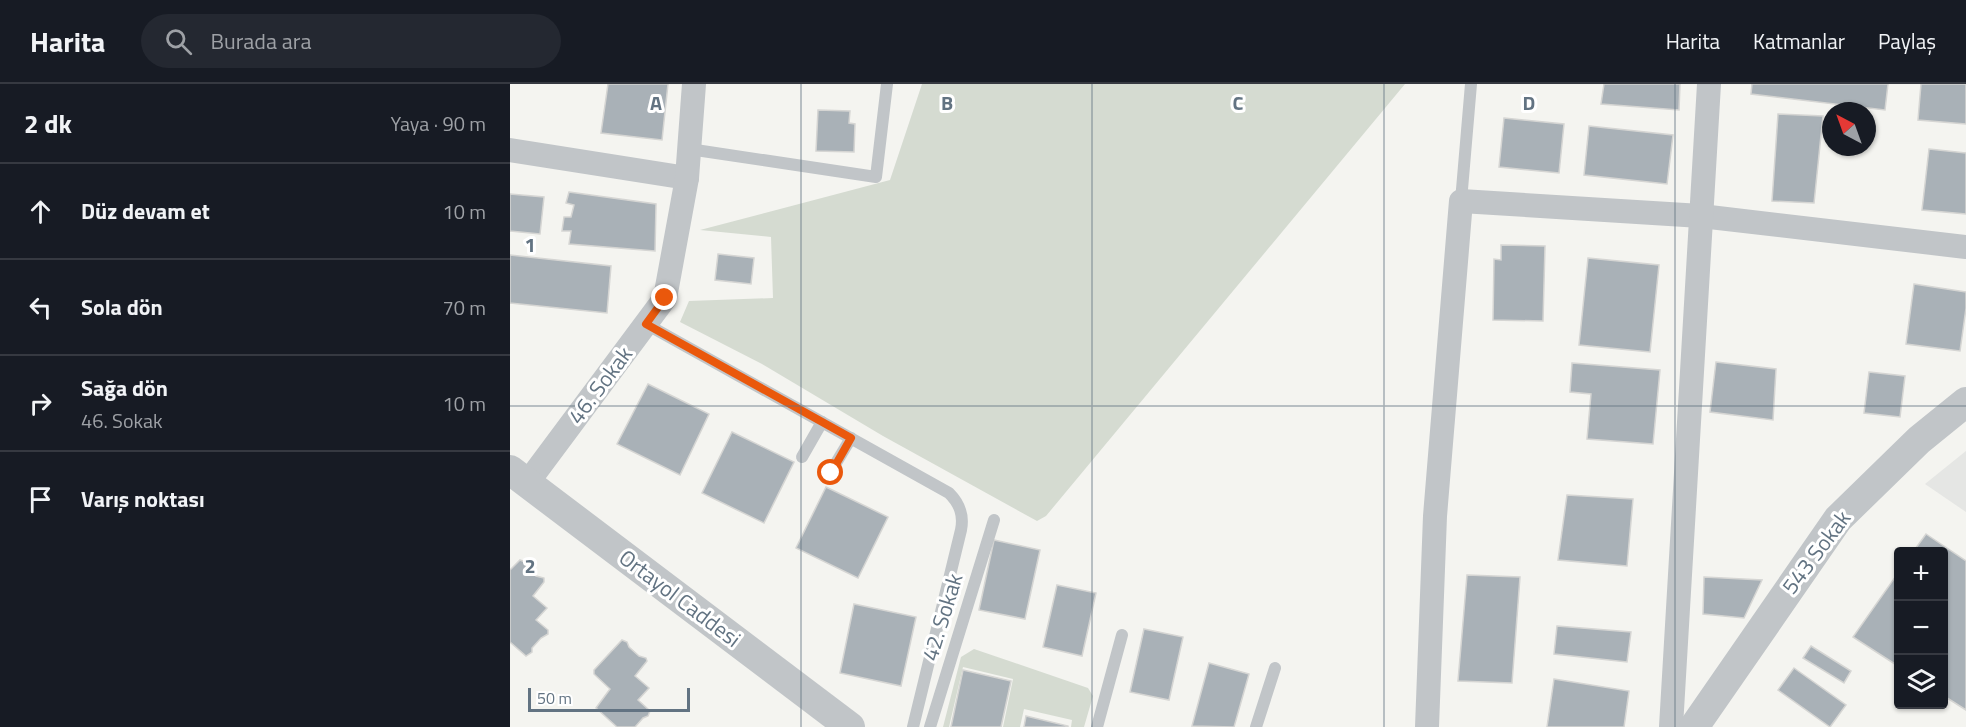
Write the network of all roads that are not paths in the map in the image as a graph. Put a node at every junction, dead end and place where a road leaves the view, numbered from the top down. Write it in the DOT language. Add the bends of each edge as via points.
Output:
graph roads {
  1 [pos="694,84"];
  2 [pos="887,84"];
  3 [pos="1471,84"];
  4 [pos="1709,84"];
  5 [pos="689,149"];
  6 [pos="510,150"];
  7 [pos="687,178"];
  8 [pos="1461,201"];
  9 [pos="1701,216"];
  10 [pos="1966,247"];
  11 [pos="646,324"];
  12 [pos="1966,402"];
  13 [pos="822,422"];
  14 [pos="851,438"];
  15 [pos="802,457"];
  16 [pos="831,473"];
  17 [pos="519,476"];
  18 [pos="994,520"];
  19 [pos="1122,635"];
  20 [pos="1275,668"];
  21 [pos="850,727"];
  22 [pos="913,727"];
  23 [pos="930,727"];
  24 [pos="1096,727"];
  25 [pos="1256,727"];
  26 [pos="1427,727"];
  27 [pos="1671,727"];
  28 [pos="1695,727"];
  1 -- 5 [label="street, 46. Sokak"];
  2 -- 5 [label="lane" via="876,177"];
  3 -- 8 [label="lane"];
  4 -- 9 [label="street"];
  5 -- 7 [label="street, 46. Sokak"];
  6 -- 7 [label="street"];
  7 -- 11 [label="street, 46. Sokak" via="665,298"];
  8 -- 9 [label="street"];
  8 -- 26 [label="street" via="1435,516"];
  9 -- 10 [label="street"];
  9 -- 27 [label="street"];
  11 -- 13 [label="lane"];
  11 -- 17 [label="street, 46. Sokak"];
  12 -- 28 [label="street, 543 Sokak" via="1919,440 1838,519"];
  13 -- 14 [label="lane"];
  13 -- 15 [label="lane"];
  14 -- 16 [label="lane"];
  14 -- 22 [label="lane" via="950,493 962,514 962,530"];
  17 -- 21 [label="street, Ortayol Caddesi"];
  18 -- 23 [label="lane, 42. Sokak"];
  19 -- 24 [label="lane"];
  20 -- 25 [label="lane"];
}
